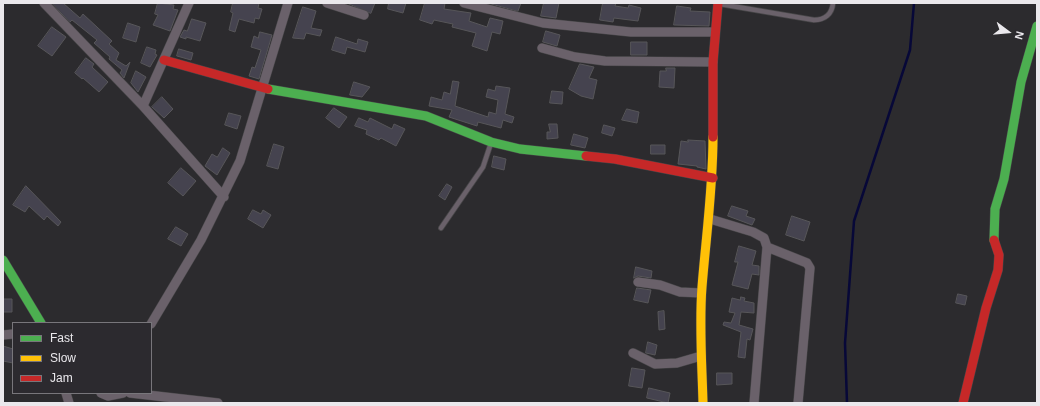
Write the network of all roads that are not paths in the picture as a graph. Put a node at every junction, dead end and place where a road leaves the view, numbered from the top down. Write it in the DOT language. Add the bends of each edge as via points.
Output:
graph roads {
  1 [pos="44,3"];
  2 [pos="190,3"];
  3 [pos="288,3"];
  4 [pos="327,3"];
  5 [pos="464,3"];
  6 [pos="718,3"];
  7 [pos="833,3"];
  8 [pos="364,15"];
  9 [pos="1037,26"];
  10 [pos="715,32"];
  11 [pos="542,48"];
  12 [pos="164,60"];
  13 [pos="713,62"];
  14 [pos="262,88"];
  15 [pos="143,106"];
  16 [pos="491,142"];
  17 [pos="713,178"];
  18 [pos="224,197"];
  19 [pos="710,219"];
  20 [pos="441,228"];
  21 [pos="767,247"];
  22 [pos="3,260"];
  23 [pos="638,282"];
  24 [pos="701,293"];
  25 [pos="40,322"];
  26 [pos="152,322"];
  27 [pos="633,353"];
  28 [pos="701,356"];
  29 [pos="117,394"];
  30 [pos="139,394"];
  31 [pos="106,396"];
  32 [pos="218,403"];
  33 [pos="703,403"];
  34 [pos="754,403"];
  35 [pos="798,403"];
  36 [pos="962,403"];
  1 -- 15 [label="street"];
  2 -- 12 [label="street"];
  3 -- 14 [label="street"];
  4 -- 8 [label="street"];
  5 -- 10 [label="street" via="543,23 630,32"];
  6 -- 7 [label="lane" via="814,20 826,17"];
  6 -- 10 [label="street"];
  9 -- 36 [label="street" via="1021,82 1004,179 995,209 994,241 999,255 998,270"];
  10 -- 13 [label="street"];
  11 -- 13 [label="street" via="575,57 605,61"];
  12 -- 14 [label="street"];
  12 -- 15 [label="street"];
  13 -- 17 [label="street"];
  14 -- 16 [label="street" via="426,116"];
  14 -- 18 [label="street" via="240,161"];
  15 -- 18 [label="street"];
  16 -- 17 [label="street" via="520,149 615,159"];
  16 -- 20 [label="lane" via="483,167"];
  17 -- 19 [label="street"];
  18 -- 26 [label="street"];
  19 -- 21 [label="street" via="753,232 764,238"];
  19 -- 24 [label="street"];
  21 -- 34 [label="street"];
  21 -- 35 [label="street" via="807,263 810,268"];
  22 -- 25 [label="street"];
  23 -- 24 [label="street" via="660,285 680,292"];
  24 -- 28 [label="street"];
  27 -- 28 [label="street" via="655,364 677,363"];
  28 -- 33 [label="street"];
  29 -- 31 [label="street"];
  30 -- 32 [label="street"];
}
